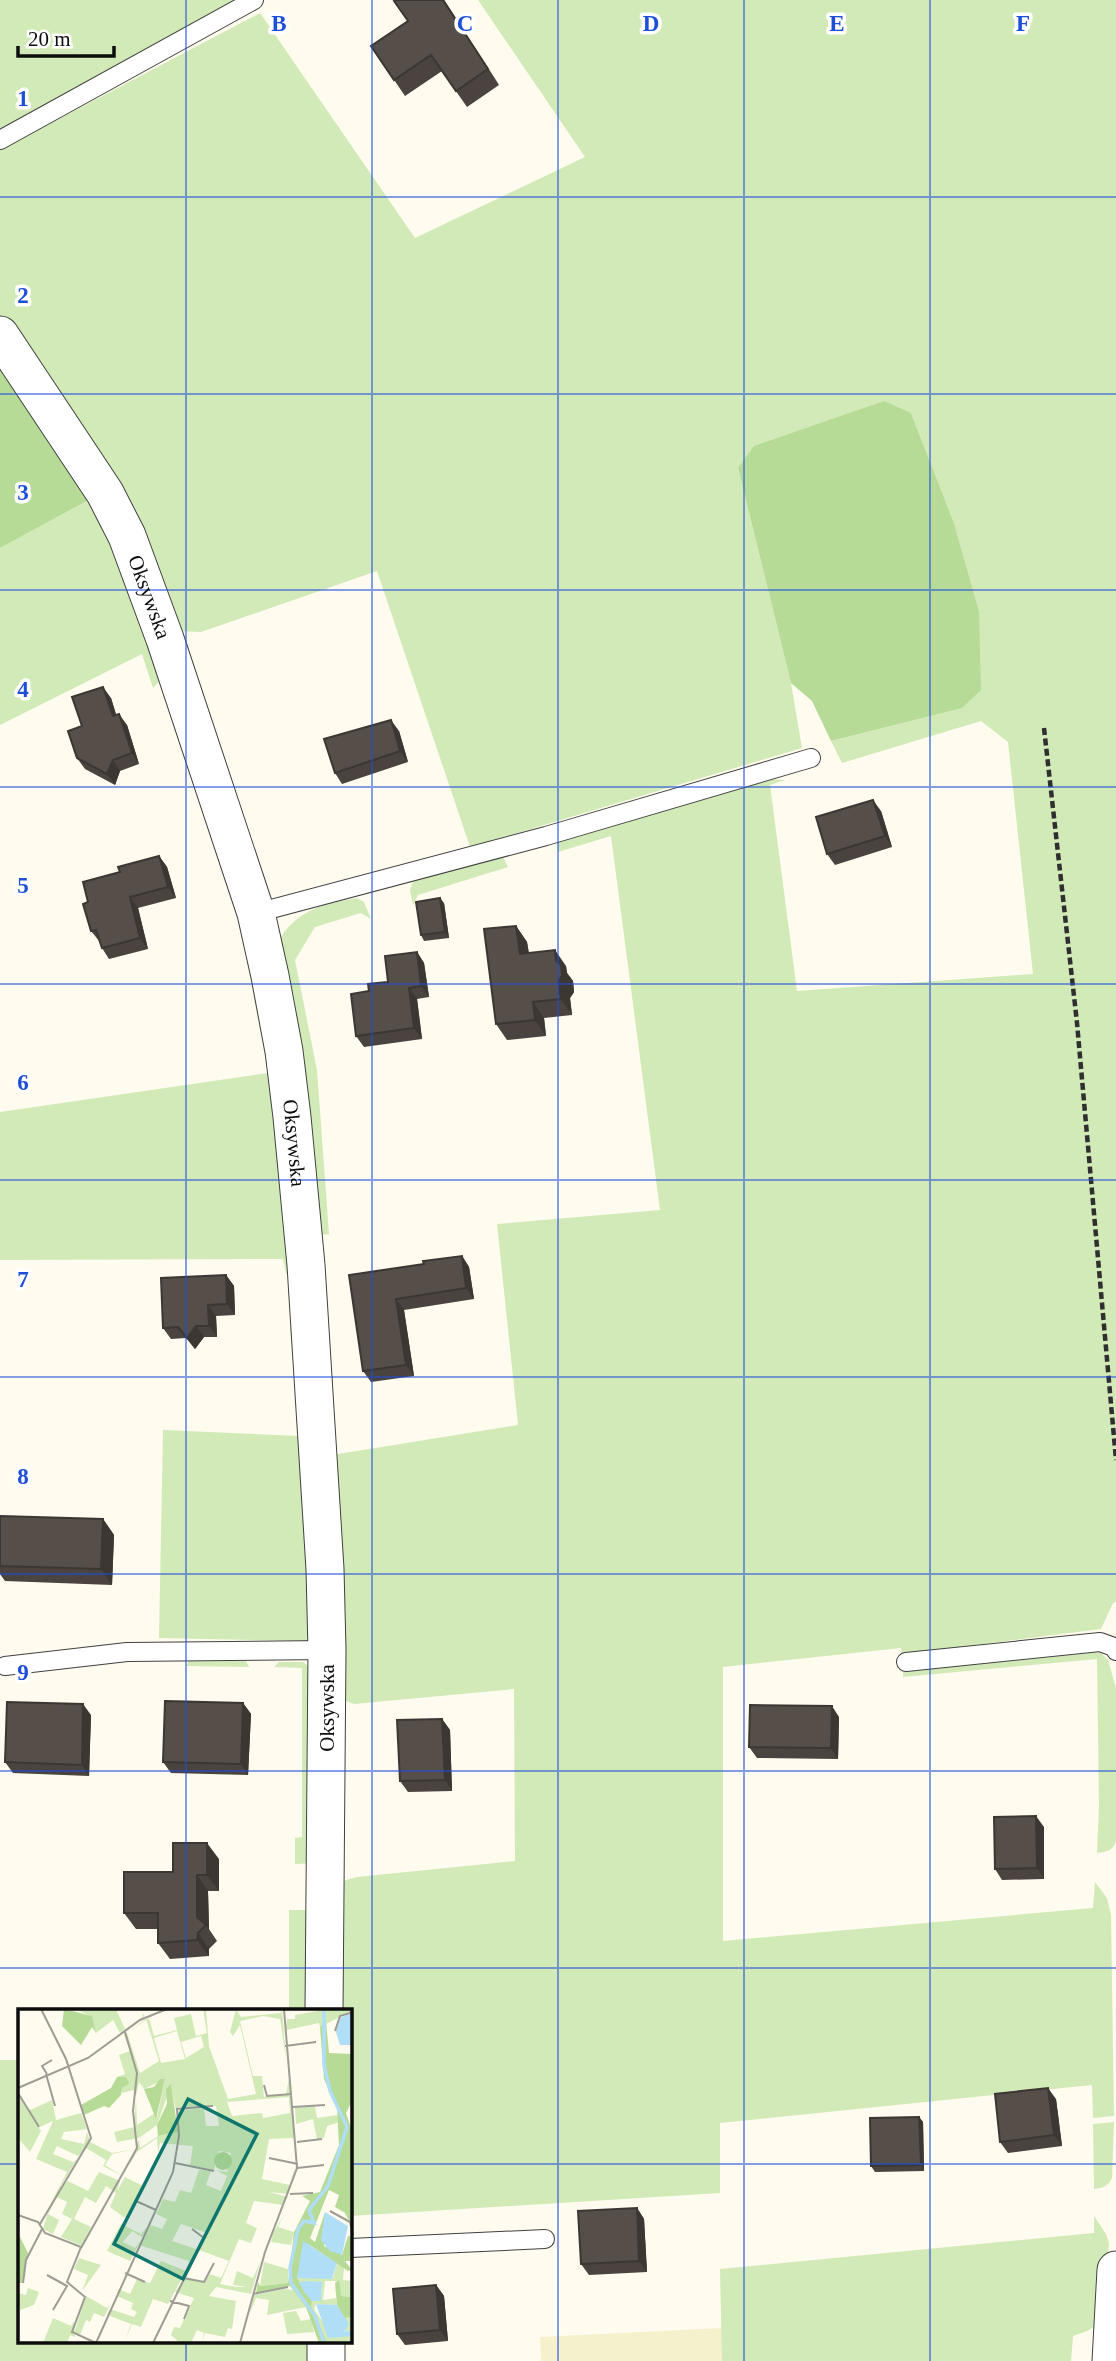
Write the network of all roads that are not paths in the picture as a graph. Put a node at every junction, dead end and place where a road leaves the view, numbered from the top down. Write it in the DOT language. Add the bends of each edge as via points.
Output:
graph roads {
  1 [pos="254,0"];
  2 [pos="0,140"];
  3 [pos="0,335"];
  4 [pos="811,758"];
  5 [pos="256,913"];
  6 [pos="327,1650"];
  7 [pos="1116,1651"];
  8 [pos="905,1662"];
  9 [pos="5,1666"];
  10 [pos="324,2009"];
  11 [pos="545,2239"];
  12 [pos="352,2248"];
  13 [pos="1116,2270"];
  14 [pos="1113,2352"];
  1 -- 2 [label="lane"];
  3 -- 5 [label="street, Oksywska" via="105,493 127,536"];
  4 -- 5 [label="lane" via="546,836"];
  5 -- 6 [label="street, Oksywska" via="271,976 292,1117 321,1488"];
  6 -- 9 [label="lane" via="127,1653"];
  6 -- 10 [label="street, Oksywska"];
  7 -- 8 [label="lane" via="1100,1642"];
  11 -- 12 [label="lane"];
  13 -- 14 [label="street"];
}
